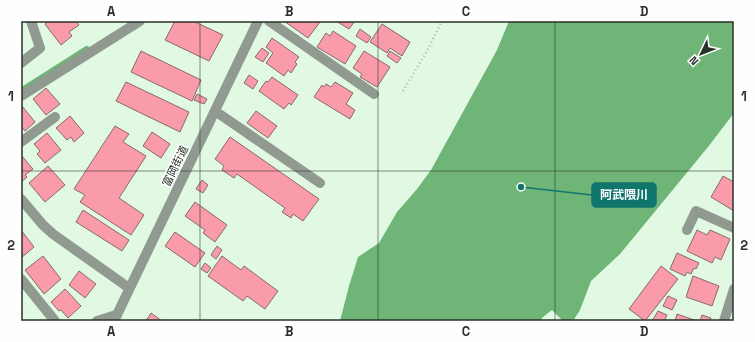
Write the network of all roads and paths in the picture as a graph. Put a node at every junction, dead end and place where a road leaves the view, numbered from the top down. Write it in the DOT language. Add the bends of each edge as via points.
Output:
graph roads {
  1 [pos="140,21"];
  2 [pos="258,21"];
  3 [pos="270,21"];
  4 [pos="442,21"];
  5 [pos="33,22"];
  6 [pos="21,63"];
  7 [pos="403,91"];
  8 [pos="374,94"];
  9 [pos="21,96"];
  10 [pos="215,111"];
  11 [pos="55,118"];
  12 [pos="21,142"];
  13 [pos="320,183"];
  14 [pos="21,199"];
  15 [pos="734,228"];
  16 [pos="687,230"];
  17 [pos="21,279"];
  18 [pos="129,288"];
  19 [pos="734,289"];
  20 [pos="115,318"];
  21 [pos="55,321"];
  22 [pos="97,321"];
  23 [pos="724,321"];
  1 -- 9 [label="street"];
  2 -- 10 [label="street, 富岡街道"];
  3 -- 8 [label="street"];
  4 -- 7 [label="path"];
  5 -- 6 [label="street" via="40,48"];
  10 -- 13 [label="street"];
  10 -- 18 [label="street, 富岡街道"];
  11 -- 12 [label="street"];
  14 -- 18 [label="street" via="53,234"];
  15 -- 16 [label="street" via="696,211"];
  17 -- 21 [label="street"];
  18 -- 20 [label="street, 富岡街道"];
  19 -- 23 [label="street"];
  20 -- 22 [label="street"];
}
